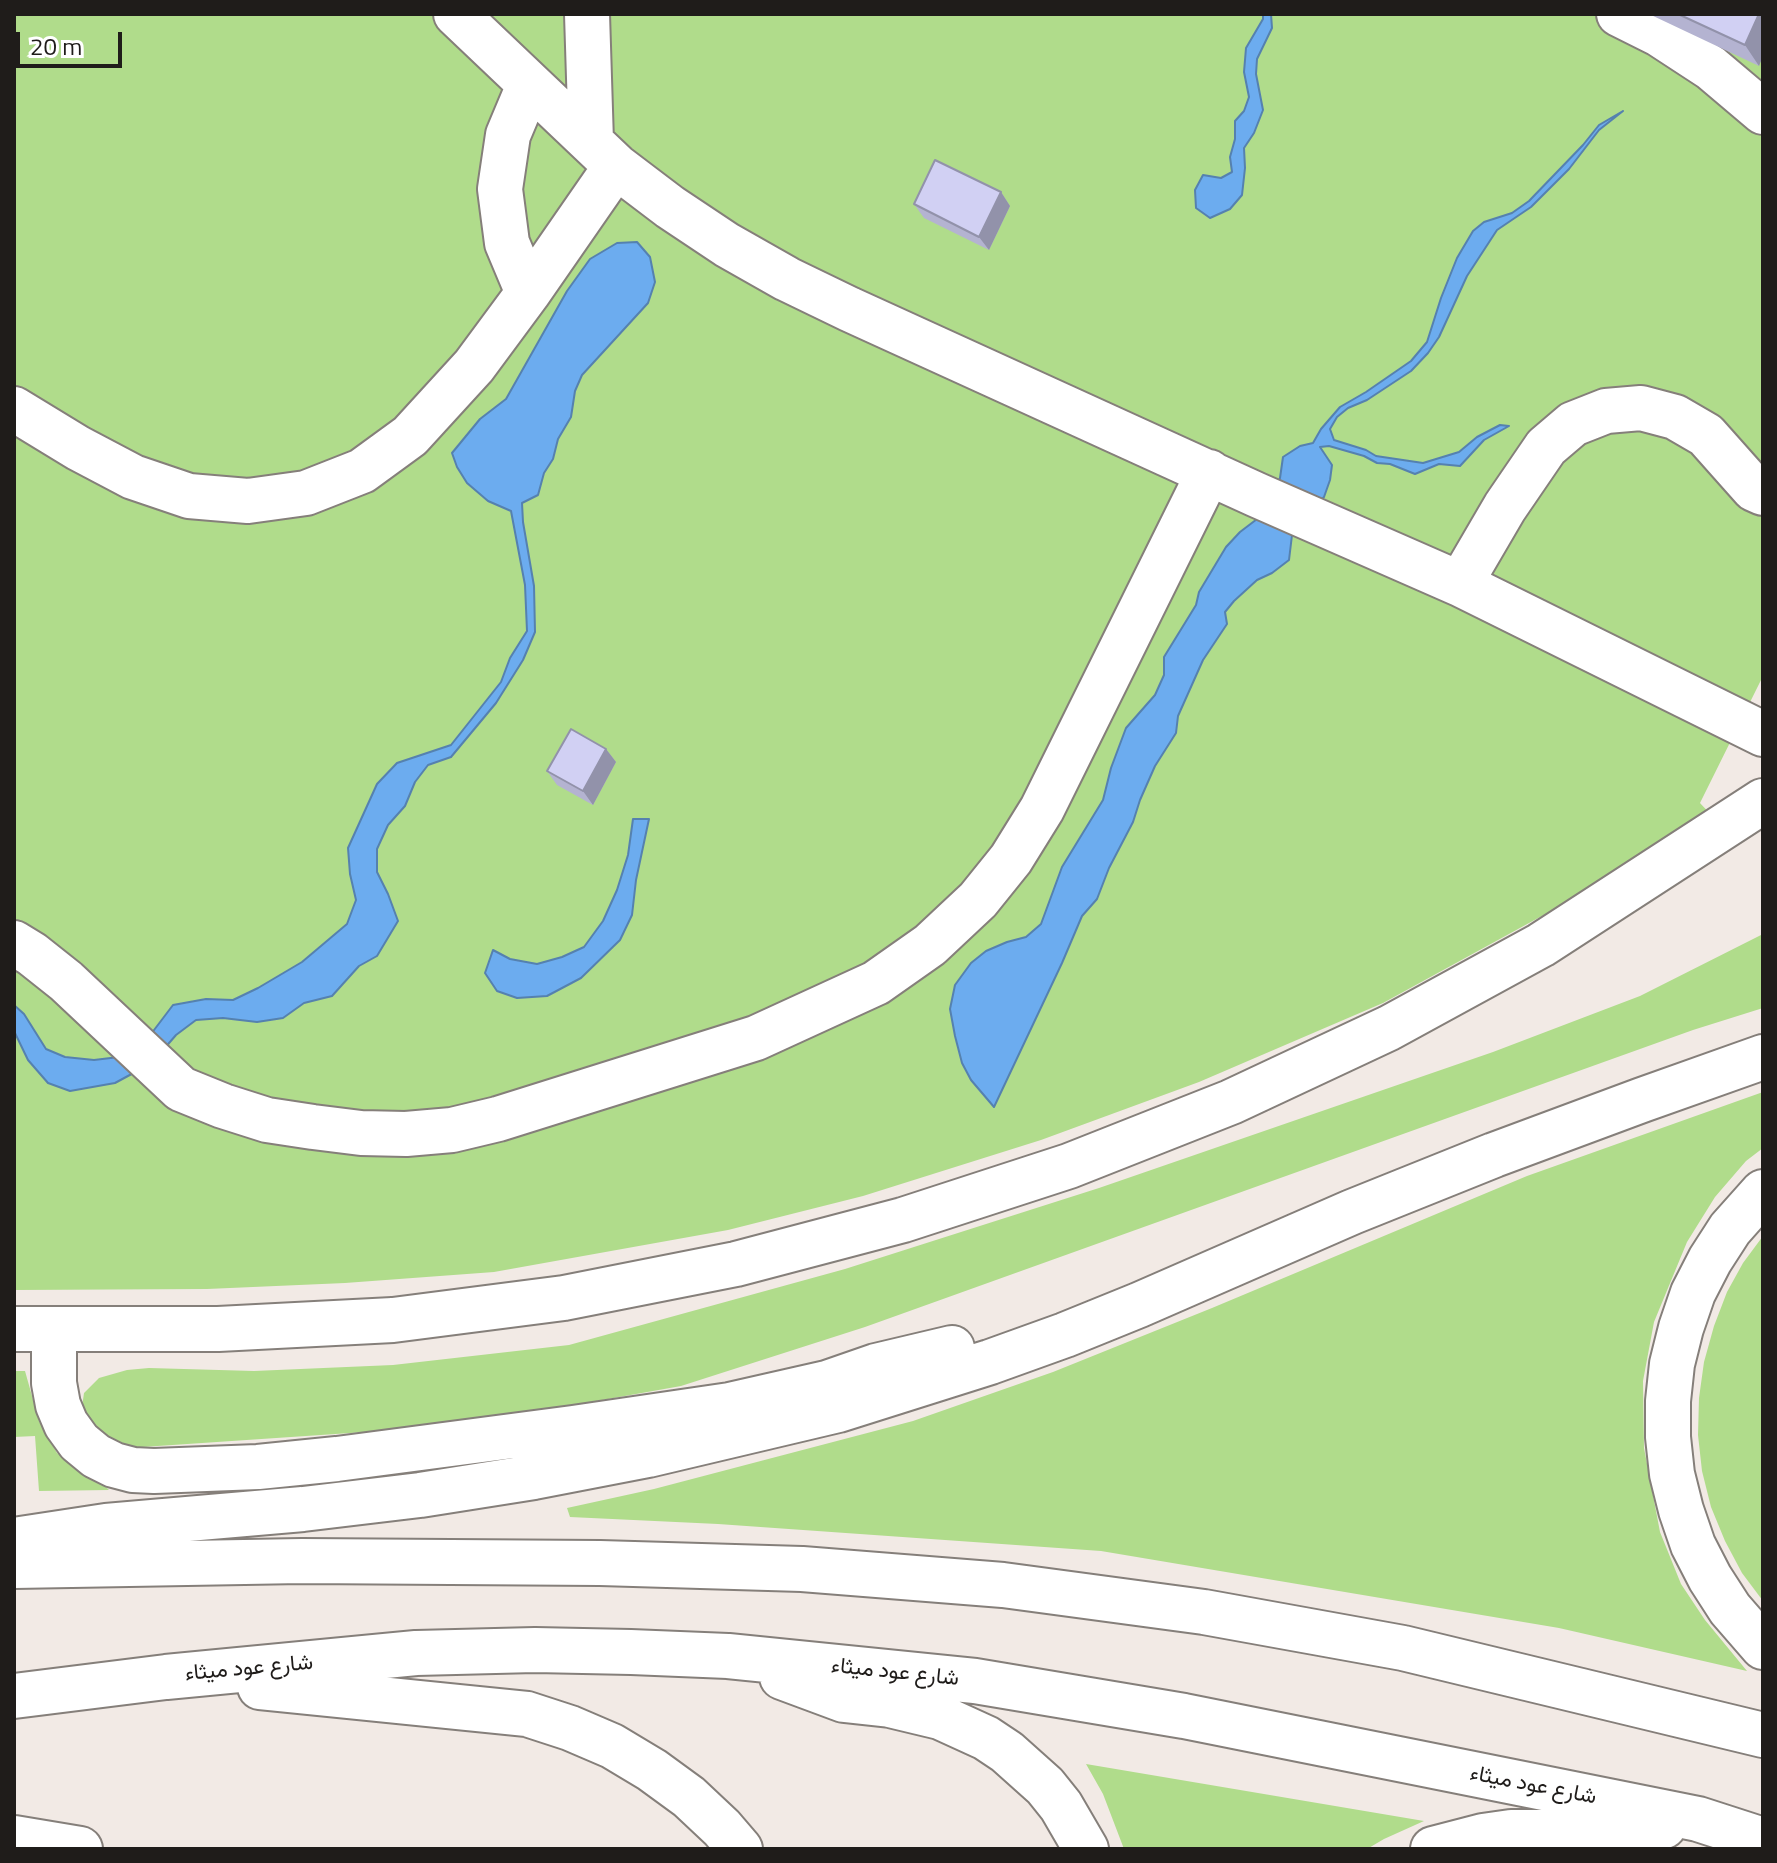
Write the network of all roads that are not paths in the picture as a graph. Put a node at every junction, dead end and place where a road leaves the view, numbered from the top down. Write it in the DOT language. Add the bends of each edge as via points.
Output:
graph roads {
  1 [pos="456,14"];
  2 [pos="587,14"];
  3 [pos="1619,14"];
  4 [pos="529,85"];
  5 [pos="1763,112"];
  6 [pos="603,154"];
  7 [pos="528,293"];
  8 [pos="14,409"];
  9 [pos="1209,472"];
  10 [pos="1763,493"];
  11 [pos="1460,584"];
  12 [pos="1763,734"];
  13 [pos="1763,801"];
  14 [pos="14,943"];
  15 [pos="1763,1057"];
  16 [pos="1763,1192"];
  17 [pos="34,1330"];
  18 [pos="1065,1335"];
  19 [pos="14,1540"];
  20 [pos="14,1566"];
  21 [pos="1763,1647"];
  22 [pos="728,1656"];
  23 [pos="166,1677"];
  24 [pos="14,1696"];
  25 [pos="1763,1735"];
  26 [pos="1698,1819"];
  27 [pos="14,1838"];
  28 [pos="1763,1840"];
  29 [pos="80,1849"];
  30 [pos="740,1849"];
  31 [pos="1086,1849"];
  32 [pos="1433,1849"];
  1 -- 4 [label="main road"];
  2 -- 6 [label="main road"];
  3 -- 5 [label="main road" via="1711,68"];
  4 -- 6 [label="main road"];
  4 -- 7 [label="main road" via="508,135 500,189 507,243"];
  6 -- 7 [label="main road"];
  6 -- 9 [label="main road" via="670,207 787,279"];
  7 -- 8 [label="main road" via="474,366 410,436 362,471 306,493 248,501 189,496 133,477"];
  9 -- 11 [label="main road"];
  9 -- 14 [label="main road" via="1042,809 1011,859 978,900 930,945 876,983 756,1038 452,1130 406,1134 313,1127 267,1120 181,1089 66,981"];
  10 -- 11 [label="main road" via="1706,435 1675,417 1641,408 1606,411 1573,424 1546,447"];
  11 -- 12 [label="main road"];
  13 -- 17 [label="main road" via="1541,945 1389,1028 1231,1102 1084,1160 903,1220 736,1264 564,1298 393,1320 218,1329"];
  15 -- 18 [label="main road" via="1494,1155"];
  16 -- 21 [label="main road" via="1730,1229 1693,1293 1672,1364 1668,1437 1672,1474 1693,1545 1730,1609"];
  17 -- 18 [label="main road" via="58,1405 79,1442 114,1465 154,1471 337,1459 714,1408 938,1350"];
  18 -- 19 [label="main road" via="838,1410 634,1458 420,1495"];
  20 -- 25 [label="main road" via="600,1563 802,1569 1003,1585 1204,1612 1403,1648"];
  22 -- 23 [label="main road, شارع عود ميثاء" via="535,1650 416,1653"];
  22 -- 26 [label="main road, شارع عود ميثاء" via="975,1681 1154,1711"];
  22 -- 31 [label="main road" via="824,1694 915,1710 986,1738 1045,1786"];
  23 -- 24 [label="main road, شارع عود ميثاء"];
  23 -- 30 [label="main road" via="527,1714 598,1740 652,1770 689,1797"];
  26 -- 28 [label="main road, شارع عود ميثاء"];
  26 -- 32 [label="main road" via="1604,1832 1511,1832"];
  27 -- 29 [label="main road"];
}
